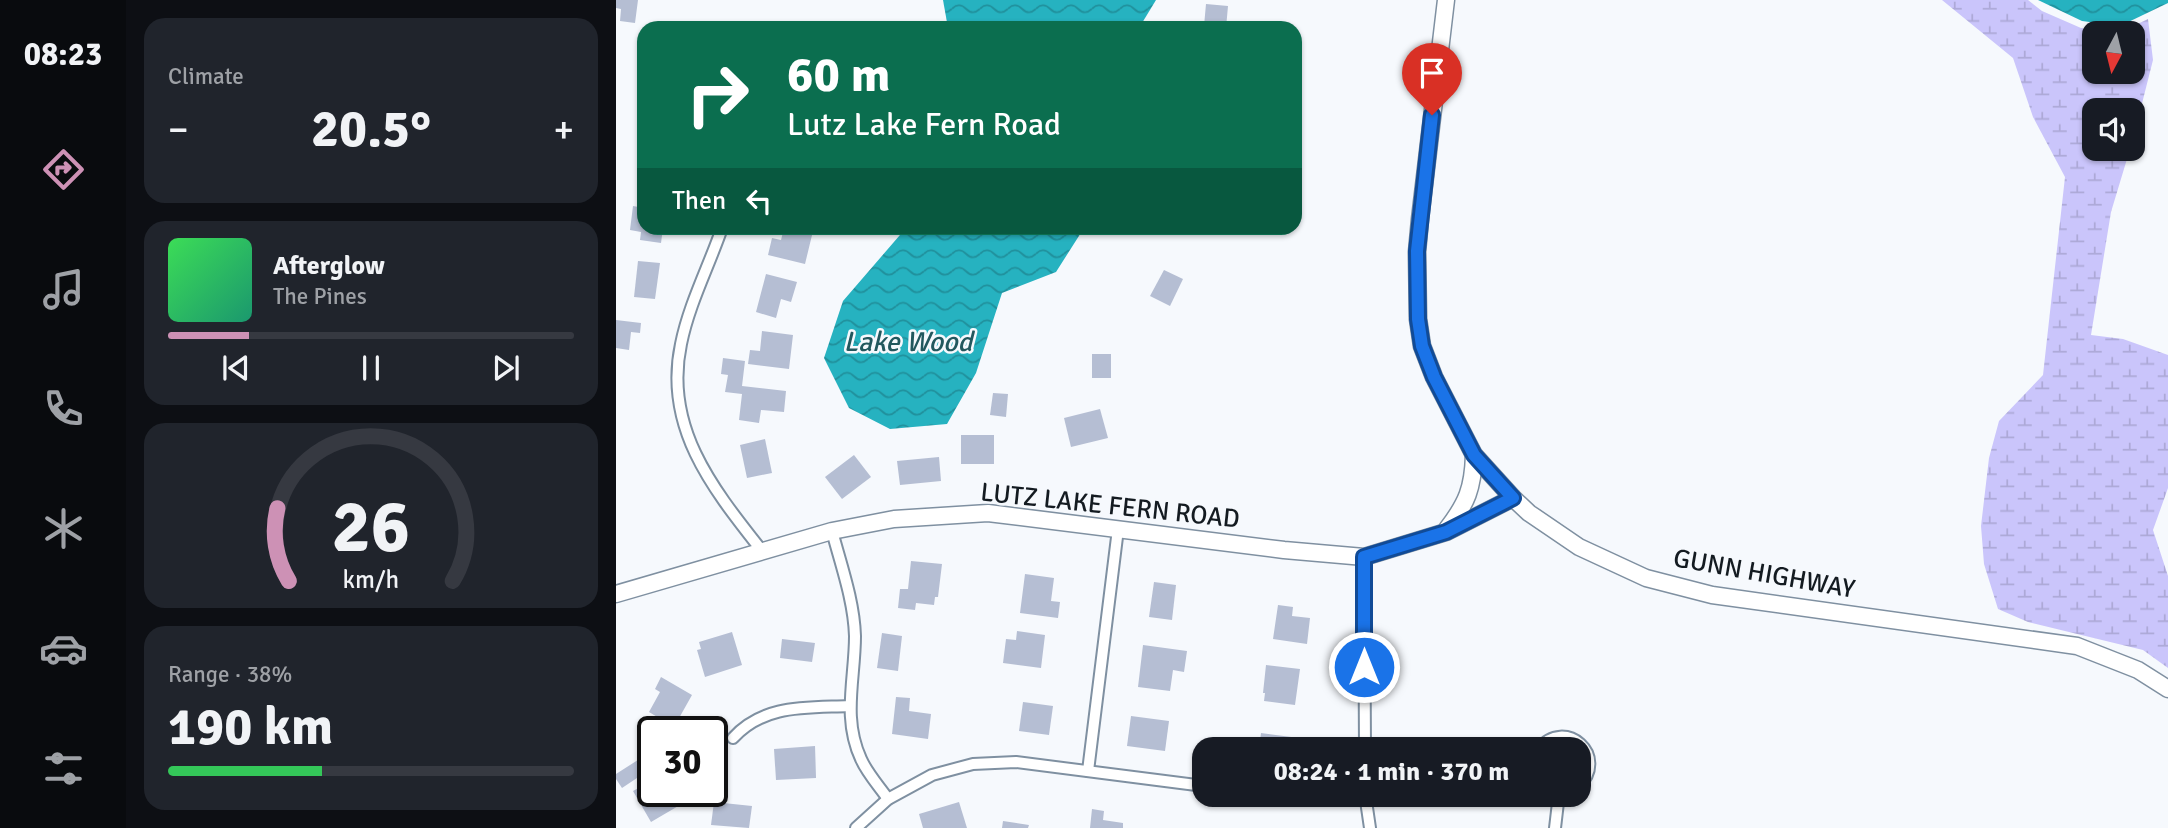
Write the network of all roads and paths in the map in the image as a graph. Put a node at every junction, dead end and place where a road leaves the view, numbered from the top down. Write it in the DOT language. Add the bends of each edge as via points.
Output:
graph roads {
  1 [pos="1446,0"];
  2 [pos="719,235"];
  3 [pos="1474,455"];
  4 [pos="1513,498"];
  5 [pos="1118,529"];
  6 [pos="832,531"];
  7 [pos="1446,532"];
  8 [pos="762,551"];
  9 [pos="1364,557"];
  10 [pos="616,594"];
  11 [pos="2168,689"];
  12 [pos="849,706"];
  13 [pos="1365,737"];
  14 [pos="733,738"];
  15 [pos="1087,771"];
  16 [pos="1192,784"];
  17 [pos="888,799"];
  18 [pos="1367,807"];
  19 [pos="1557,807"];
  20 [pos="856,828"];
  21 [pos="1370,828"];
  22 [pos="1555,828"];
  1 -- 3 [label="main road, GUNN HIGHWAY" via="1422,193 1418,319 1434,377"];
  2 -- 8 [label="street" via="681,344 676,379 682,423 694,450 715,491"];
  3 -- 4 [label="main road, GUNN HIGHWAY"];
  3 -- 7 [label="main road" via="1473,481 1464,506"];
  4 -- 7 [label="main road, LUTZ LAKE FERN ROAD"];
  4 -- 11 [label="main road, GUNN HIGHWAY" via="1579,547 1646,578 1712,595 2077,646 2138,670"];
  5 -- 6 [label="main road, LUTZ LAKE FERN ROAD" via="988,513 894,519"];
  5 -- 9 [label="main road, LUTZ LAKE FERN ROAD"];
  5 -- 15 [label="street"];
  6 -- 8 [label="main road, LUTZ LAKE FERN ROAD"];
  6 -- 12 [label="street" via="855,637"];
  7 -- 9 [label="main road, LUTZ LAKE FERN ROAD"];
  8 -- 10 [label="main road, LUTZ LAKE FERN ROAD"];
  9 -- 13 [label="street"];
  12 -- 14 [label="street" via="764,714"];
  12 -- 17 [label="street" via="861,760"];
  15 -- 16 [label="street"];
  15 -- 17 [label="street" via="1016,762 973,764 932,775"];
  17 -- 20 [label="street"];
  18 -- 21 [label="street"];
  19 -- 22 [label="street"];
}
